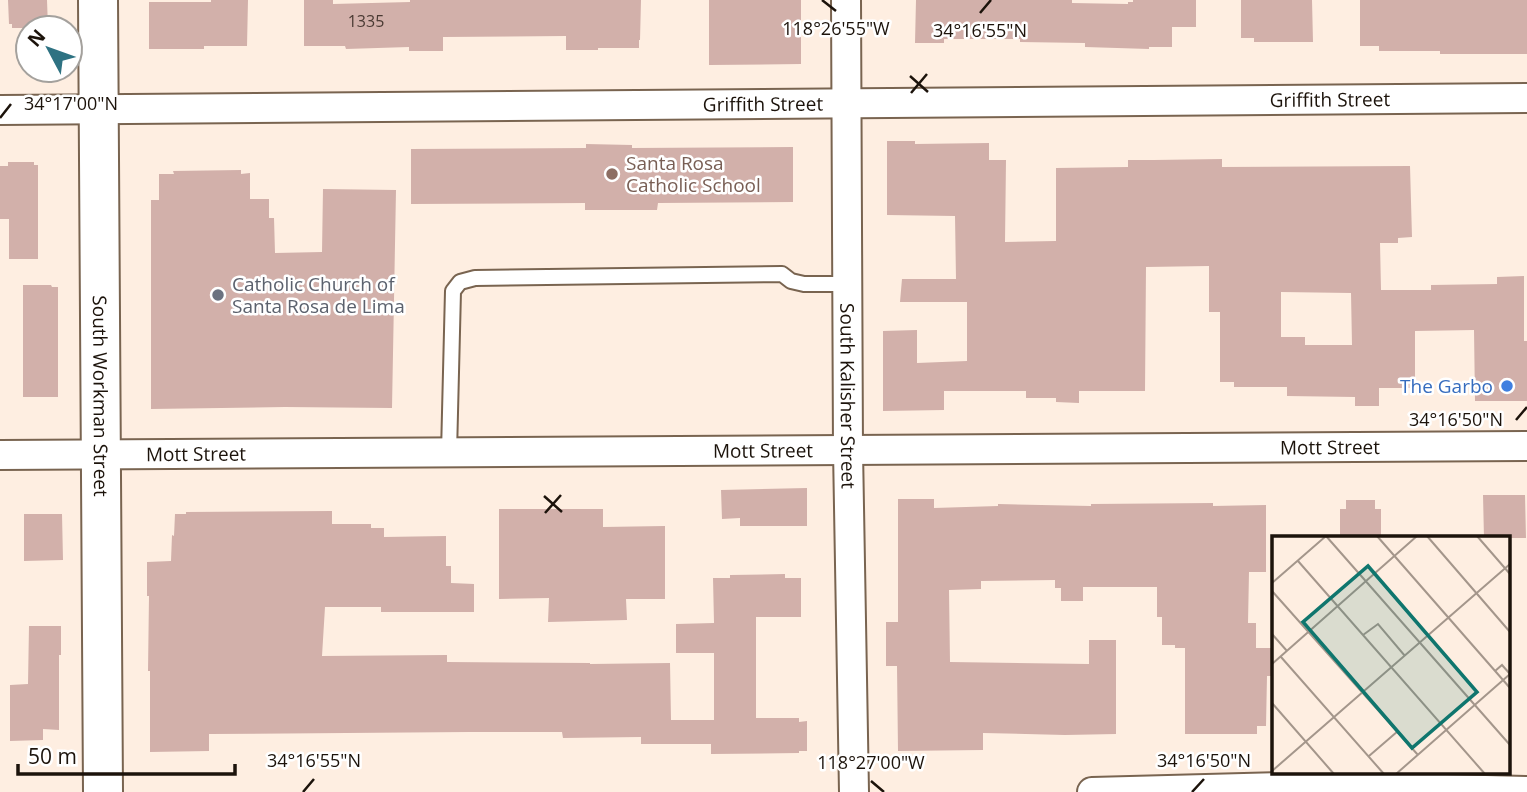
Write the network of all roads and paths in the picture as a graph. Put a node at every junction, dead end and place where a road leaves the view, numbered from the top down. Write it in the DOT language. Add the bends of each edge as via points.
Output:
graph roads {
  1 [pos="97,0"];
  2 [pos="846,0"];
  3 [pos="1527,98"];
  4 [pos="846,103"];
  5 [pos="0,110"];
  6 [pos="98,110"];
  7 [pos="847,284"];
  8 [pos="1527,446"];
  9 [pos="848,450"];
  10 [pos="449,453"];
  11 [pos="0,455"];
  12 [pos="101,455"];
  13 [pos="1324,789"];
  14 [pos="1527,791"];
  15 [pos="103,792"];
  16 [pos="854,792"];
  17 [pos="1092,792"];
  1 -- 6 [label="main road, South Workman Street"];
  2 -- 4 [label="street, South Kalisher Street"];
  3 -- 4 [label="street, Griffith Street"];
  4 -- 6 [label="street, Griffith Street"];
  4 -- 7 [label="street, South Kalisher Street"];
  5 -- 6 [label="street, Griffith Street"];
  6 -- 12 [label="main road, South Workman Street"];
  7 -- 9 [label="street, South Kalisher Street"];
  7 -- 10 [label="lane" via="804,284 782,274 475,278 460,282 453,291"];
  8 -- 9 [label="street, Mott Street"];
  9 -- 10 [label="street, Mott Street"];
  9 -- 16 [label="street, South Kalisher Street"];
  10 -- 12 [label="street, Mott Street"];
  11 -- 12 [label="street, Mott Street"];
  12 -- 15 [label="main road, South Workman Street"];
  13 -- 14 [label="street"];
  13 -- 17 [label="street"];
}
